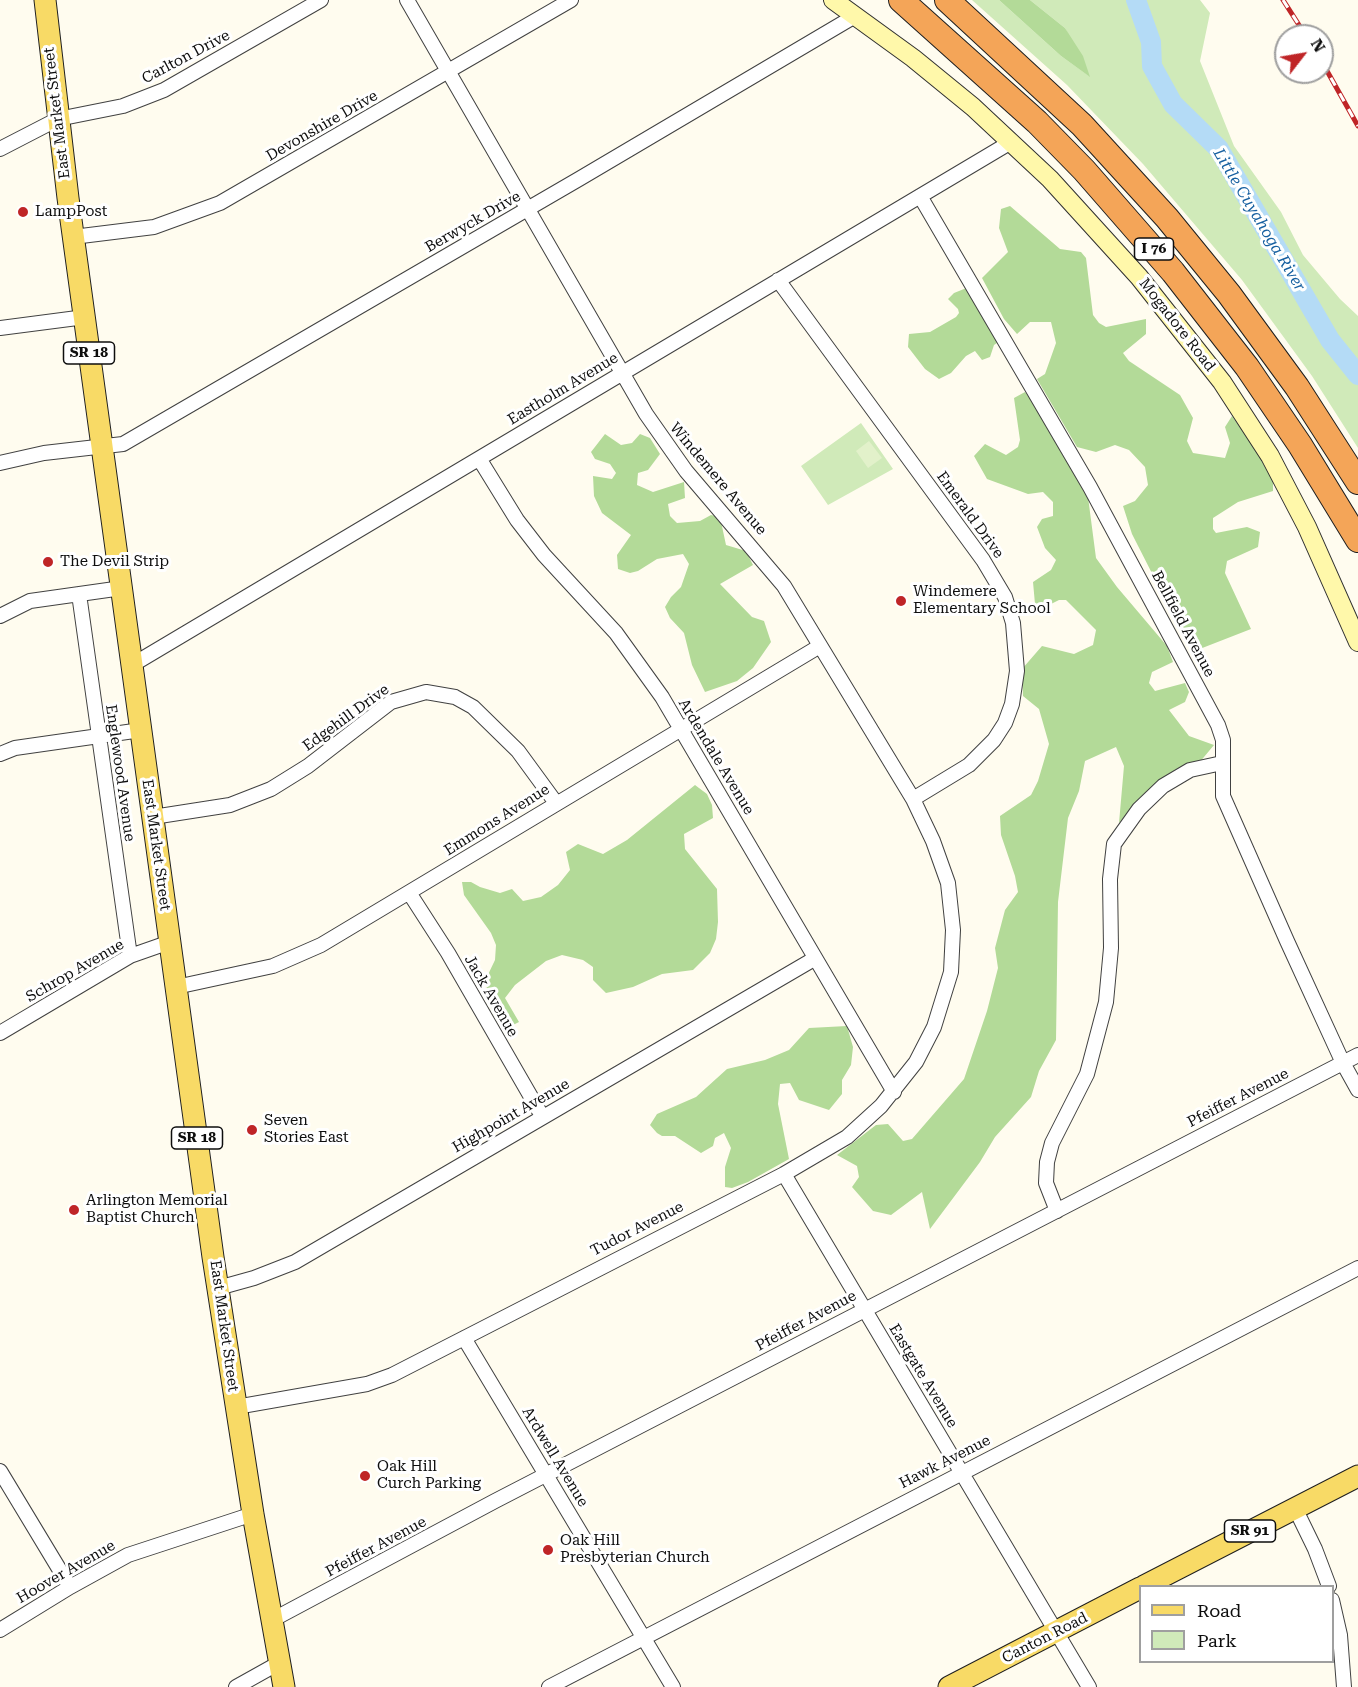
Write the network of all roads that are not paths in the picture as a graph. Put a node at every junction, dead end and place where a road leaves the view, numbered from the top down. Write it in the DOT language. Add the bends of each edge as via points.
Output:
graph roads {
  1 [pos="45,0"];
  2 [pos="321,0"];
  3 [pos="407,0"];
  4 [pos="571,0"];
  5 [pos="833,0"];
  6 [pos="901,0"];
  7 [pos="947,0"];
  8 [pos="855,16"];
  9 [pos="448,71"];
  10 [pos="58,119"];
  11 [pos="1011,142"];
  12 [pos="0,149"];
  13 [pos="920,196"];
  14 [pos="527,209"];
  15 [pos="73,237"];
  16 [pos="778,280"];
  17 [pos="85,317"];
  18 [pos="0,328"];
  19 [pos="622,373"];
  20 [pos="103,447"];
  21 [pos="480,460"];
  22 [pos="0,463"];
  23 [pos="1358,482"];
  24 [pos="1358,540"];
  25 [pos="122,588"];
  26 [pos="79,594"];
  27 [pos="0,616"];
  28 [pos="1358,642"];
  29 [pos="819,646"];
  30 [pos="132,665"];
  31 [pos="681,729"];
  32 [pos="141,730"];
  33 [pos="99,735"];
  34 [pos="0,754"];
  35 [pos="1222,763"];
  36 [pos="913,799"];
  37 [pos="556,803"];
  38 [pos="153,818"];
  39 [pos="410,894"];
  40 [pos="170,942"];
  41 [pos="130,956"];
  42 [pos="952,957"];
  43 [pos="814,959"];
  44 [pos="176,987"];
  45 [pos="0,1033"];
  46 [pos="1358,1055"];
  47 [pos="1343,1064"];
  48 [pos="1358,1090"];
  49 [pos="894,1092"];
  50 [pos="542,1116"];
  51 [pos="784,1174"];
  52 [pos="1057,1210"];
  53 [pos="1358,1268"];
  54 [pos="218,1288"];
  55 [pos="865,1309"];
  56 [pos="464,1338"];
  57 [pos="236,1407"];
  58 [pos="0,1471"];
  59 [pos="962,1474"];
  60 [pos="546,1475"];
  61 [pos="1358,1476"];
  62 [pos="1294,1508"];
  63 [pos="253,1514"];
  64 [pos="1146,1585"];
  65 [pos="1328,1585"];
  66 [pos="70,1587"];
  67 [pos="1139,1589"];
  68 [pos="1334,1609"];
  69 [pos="272,1620"];
  70 [pos="0,1630"];
  71 [pos="1056,1632"];
  72 [pos="643,1638"];
  73 [pos="279,1663"];
  74 [pos="236,1687"];
  75 [pos="284,1687"];
  76 [pos="549,1687"];
  77 [pos="673,1687"];
  78 [pos="949,1687"];
  79 [pos="1089,1687"];
  80 [pos="1344,1687"];
  1 -- 10 [label="main road, East Market Street / SR 18"];
  2 -- 10 [label="street, Carlton Drive" via="148,97"];
  3 -- 9 [label="street, Windemere Avenue"];
  4 -- 9 [label="street, Devonshire Drive"];
  5 -- 8 [label="street, Mogadore Road"];
  6 -- 24 [label="highway, I 76" via="1037,122 1173,272 1294,435"];
  7 -- 23 [label="highway, I 76" via="1082,125 1167,218 1297,387"];
  8 -- 11 [label="street, Mogadore Road" via="945,84"];
  8 -- 14 [label="street, Berwyck Drive"];
  9 -- 14 [label="street, Windemere Avenue"];
  9 -- 15 [label="street, Devonshire Drive" via="220,203 154,227"];
  10 -- 12 [label="street, Carlton Drive"];
  10 -- 15 [label="main road, East Market Street / SR 18"];
  11 -- 13 [label="street, Eastholm Avenue"];
  11 -- 28 [label="street, Mogadore Road" via="1112,246 1222,382 1283,480"];
  13 -- 16 [label="street, Eastholm Avenue"];
  13 -- 35 [label="street, Bellfield Avenue" via="1090,487 1218,725 1223,740"];
  14 -- 19 [label="street, Windemere Avenue"];
  14 -- 20 [label="street, Berwyck Drive" via="123,444"];
  15 -- 17 [label="main road, East Market Street / SR 18"];
  16 -- 19 [label="street, Eastholm Avenue"];
  16 -- 36 [label="street, Emerald Drive" via="983,560 1005,597 1013,623 1017,671 1005,723 976,760"];
  17 -- 18 [label="street"];
  17 -- 20 [label="main road, East Market Street / SR 18"];
  19 -- 21 [label="street, Eastholm Avenue"];
  19 -- 29 [label="street, Windemere Avenue" via="686,471 784,586"];
  20 -- 22 [label="street, Berwyck Drive" via="44,453"];
  20 -- 25 [label="main road, East Market Street / SR 18"];
  21 -- 30 [label="street, Eastholm Avenue"];
  21 -- 31 [label="street, Ardendale Avenue" via="544,555 633,654"];
  25 -- 26 [label="street"];
  25 -- 30 [label="main road, East Market Street / SR 18"];
  26 -- 27 [label="street" via="30,602"];
  26 -- 33 [label="street, Englewood Avenue"];
  29 -- 31 [label="street, Emmons Avenue"];
  29 -- 36 [label="street, Windemere Avenue"];
  30 -- 32 [label="main road, East Market Street / SR 18"];
  31 -- 37 [label="street, Emmons Avenue"];
  31 -- 43 [label="street, Ardendale Avenue"];
  32 -- 33 [label="street"];
  32 -- 38 [label="main road, East Market Street / SR 18"];
  33 -- 34 [label="street" via="15,748"];
  33 -- 41 [label="street, Englewood Avenue"];
  35 -- 47 [label="street, Bellfield Avenue" via="1223,796"];
  35 -- 52 [label="street" via="1190,770 1163,786 1139,809 1114,844 1110,879 1112,948 1106,1002 1087,1074 1052,1143 1047,1162 1047,1183"];
  36 -- 42 [label="street, Windemere Avenue" via="948,883"];
  37 -- 38 [label="street, Edgehill Drive" via="518,751 473,707 455,697 426,692 391,702 308,766 271,789 230,805"];
  37 -- 39 [label="street, Emmons Avenue"];
  38 -- 40 [label="main road, East Market Street / SR 18"];
  39 -- 44 [label="street, Emmons Avenue" via="290,960"];
  39 -- 50 [label="street, Jack Avenue"];
  40 -- 41 [label="street, Schrop Avenue"];
  40 -- 44 [label="main road, East Market Street / SR 18"];
  41 -- 45 [label="street, Schrop Avenue"];
  42 -- 49 [label="street, Tudor Avenue" via="934,1027 916,1062"];
  43 -- 49 [label="street, Ardendale Avenue"];
  43 -- 50 [label="street, Highpoint Avenue"];
  44 -- 54 [label="main road, East Market Street / SR 18"];
  46 -- 47 [label="street, Pfeiffer Avenue"];
  47 -- 48 [label="street, Bellfield Avenue"];
  47 -- 52 [label="street, Pfeiffer Avenue"];
  49 -- 51 [label="street, Tudor Avenue" via="847,1137"];
  50 -- 54 [label="street, Highpoint Avenue" via="295,1262"];
  51 -- 55 [label="street, Eastgate Avenue"];
  51 -- 56 [label="street, Tudor Avenue"];
  52 -- 55 [label="street, Pfeiffer Avenue"];
  53 -- 59 [label="street, Hawk Avenue"];
  54 -- 57 [label="main road, East Market Street / SR 18"];
  55 -- 59 [label="street, Eastgate Avenue"];
  55 -- 60 [label="street, Pfeiffer Avenue"];
  56 -- 57 [label="street, Tudor Avenue" via="375,1382"];
  56 -- 60 [label="street, Ardwell Avenue"];
  57 -- 63 [label="main road, East Market Street / SR 18"];
  58 -- 66 [label="street"];
  59 -- 71 [label="street, Eastgate Avenue"];
  59 -- 72 [label="street, Hawk Avenue"];
  60 -- 69 [label="street, Pfeiffer Avenue"];
  60 -- 72 [label="street, Ardwell Avenue"];
  61 -- 62 [label="main road, Canton Road / SR 91"];
  62 -- 64 [label="main road, Canton Road / SR 91"];
  62 -- 65 [label="street"];
  63 -- 66 [label="street, Hoover Avenue" via="128,1555"];
  63 -- 69 [label="main road, East Market Street / SR 18"];
  66 -- 70 [label="street, Hoover Avenue"];
  67 -- 71 [label="main road, Canton Road / SR 91"];
  68 -- 80 [label="street"];
  69 -- 73 [label="main road, East Market Street / SR 18"];
  71 -- 78 [label="main road, Canton Road / SR 91"];
  71 -- 79 [label="street, Eastgate Avenue"];
  72 -- 76 [label="street, Hawk Avenue"];
  72 -- 77 [label="street, Ardwell Avenue"];
  73 -- 74 [label="street"];
  73 -- 75 [label="main road, East Market Street / SR 18"];
}
